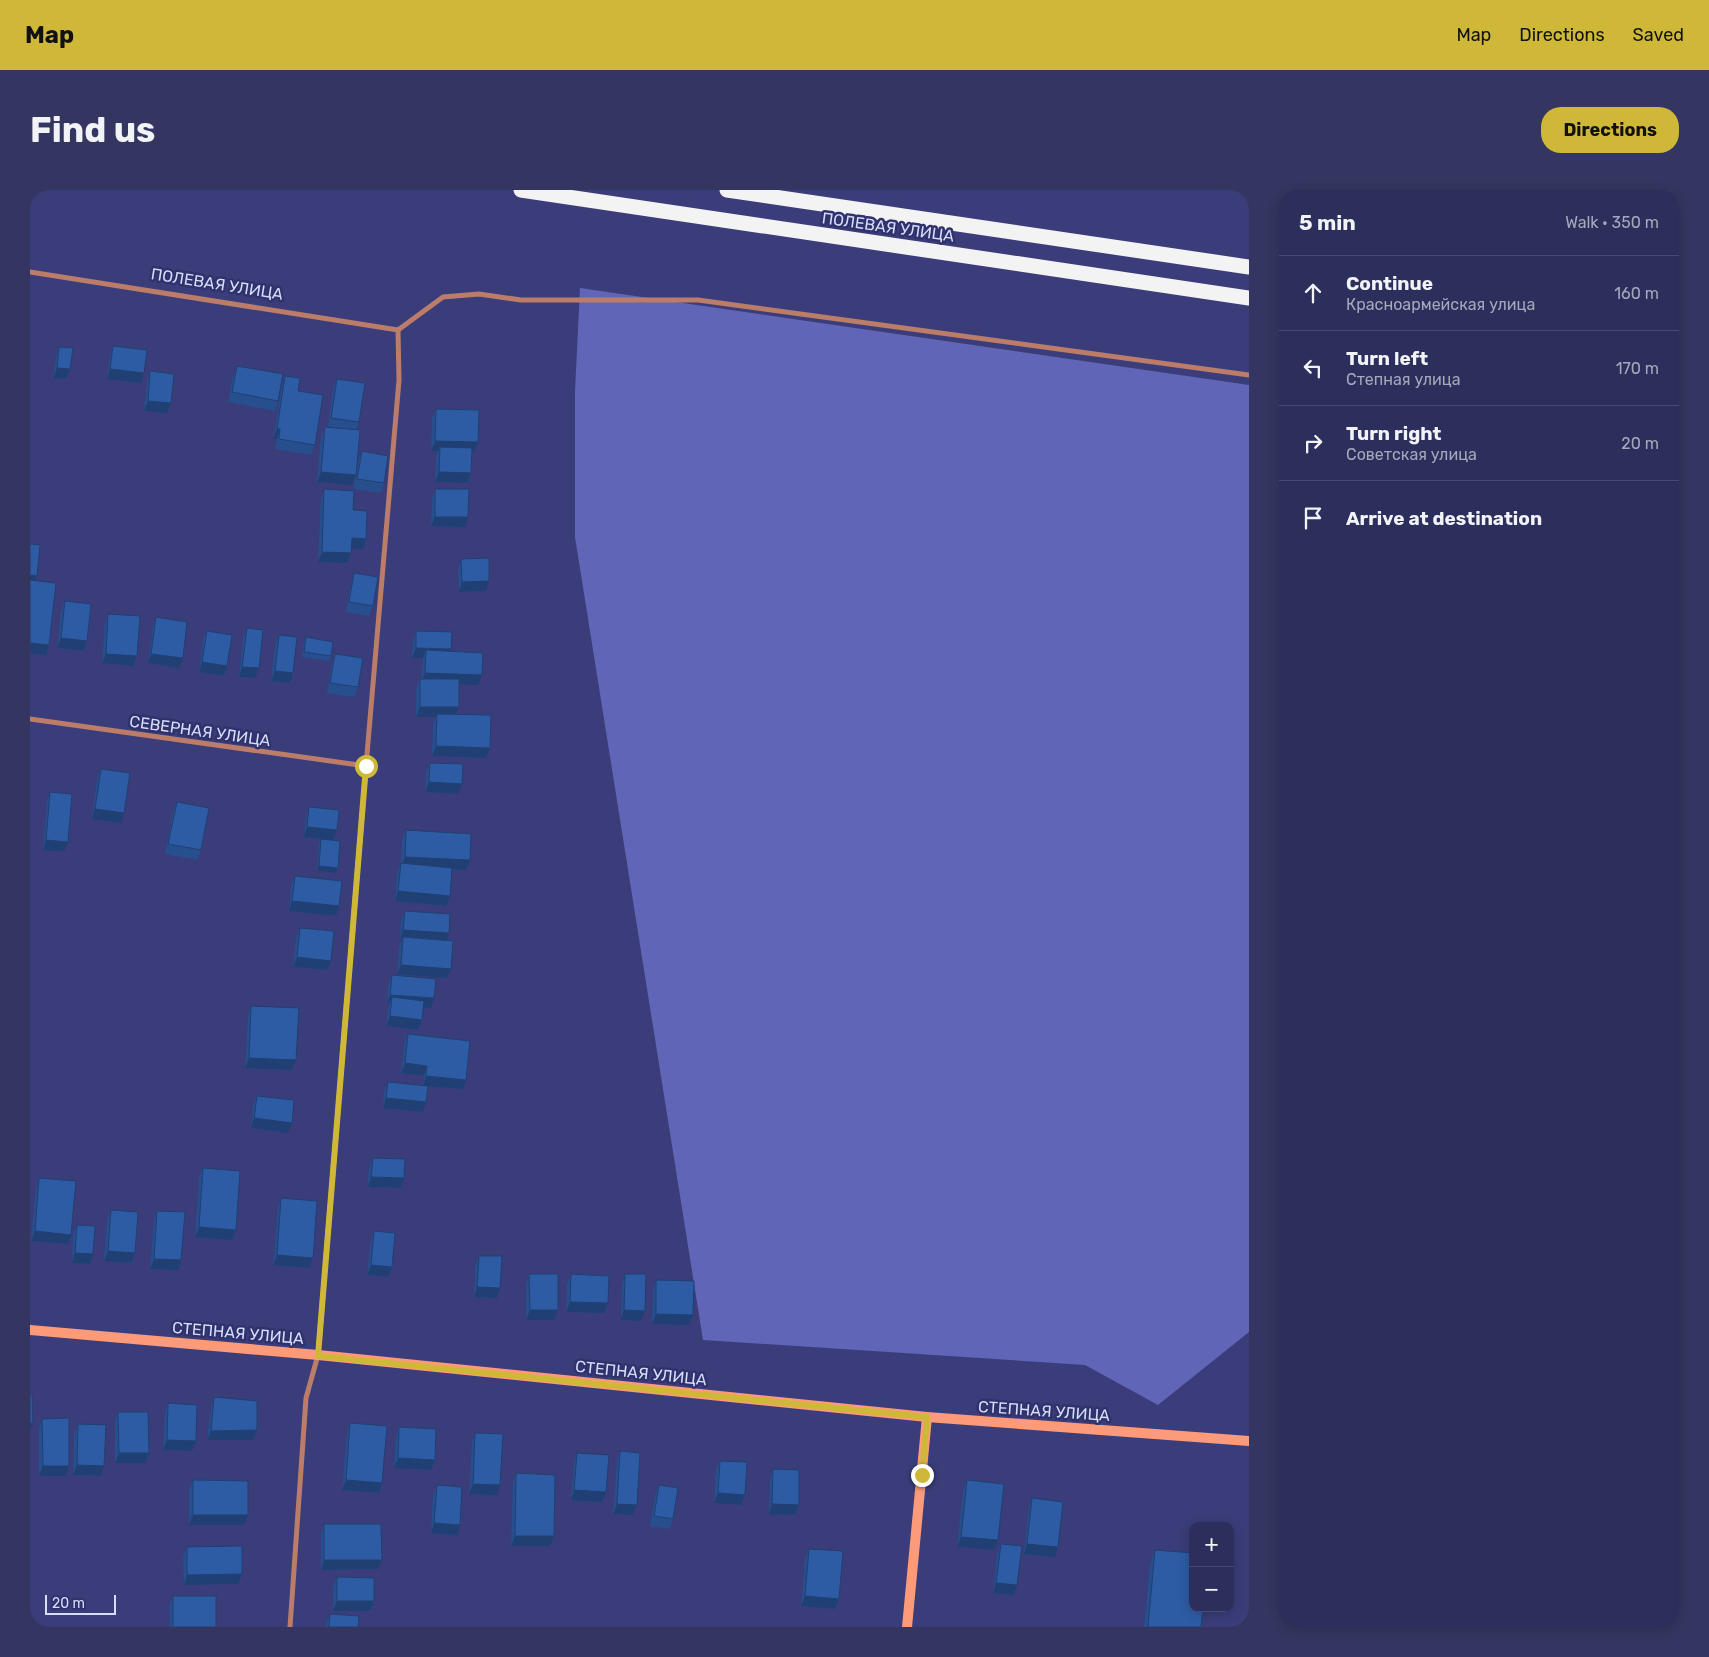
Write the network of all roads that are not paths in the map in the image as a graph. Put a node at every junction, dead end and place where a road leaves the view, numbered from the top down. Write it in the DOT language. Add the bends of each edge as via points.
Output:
graph roads {
  1 [pos="521,190"];
  2 [pos="727,190"];
  3 [pos="1249,267"];
  4 [pos="30,272"];
  5 [pos="1249,298"];
  6 [pos="398,330"];
  7 [pos="1249,375"];
  8 [pos="30,719"];
  9 [pos="366,766"];
  10 [pos="30,1330"];
  11 [pos="318,1356"];
  12 [pos="927,1417"];
  13 [pos="1249,1441"];
  14 [pos="290,1627"];
  15 [pos="908,1627"];
  1 -- 5 [label="highway, ПОЛЕВАЯ УЛИЦА"];
  2 -- 3 [label="highway, ПОЛЕВАЯ УЛИЦА"];
  4 -- 6 [label="street, ПОЛЕВАЯ УЛИЦА"];
  6 -- 7 [label="street" via="443,297 479,294 522,300 698,300"];
  6 -- 9 [label="street" via="400,380"];
  8 -- 9 [label="street, СЕВЕРНАЯ УЛИЦА"];
  9 -- 11 [label="street"];
  10 -- 11 [label="main road, СТЕПНАЯ УЛИЦА"];
  11 -- 12 [label="main road, СТЕПНАЯ УЛИЦА"];
  11 -- 14 [label="street" via="306,1398"];
  12 -- 13 [label="main road, СТЕПНАЯ УЛИЦА"];
  12 -- 15 [label="main road"];
}
